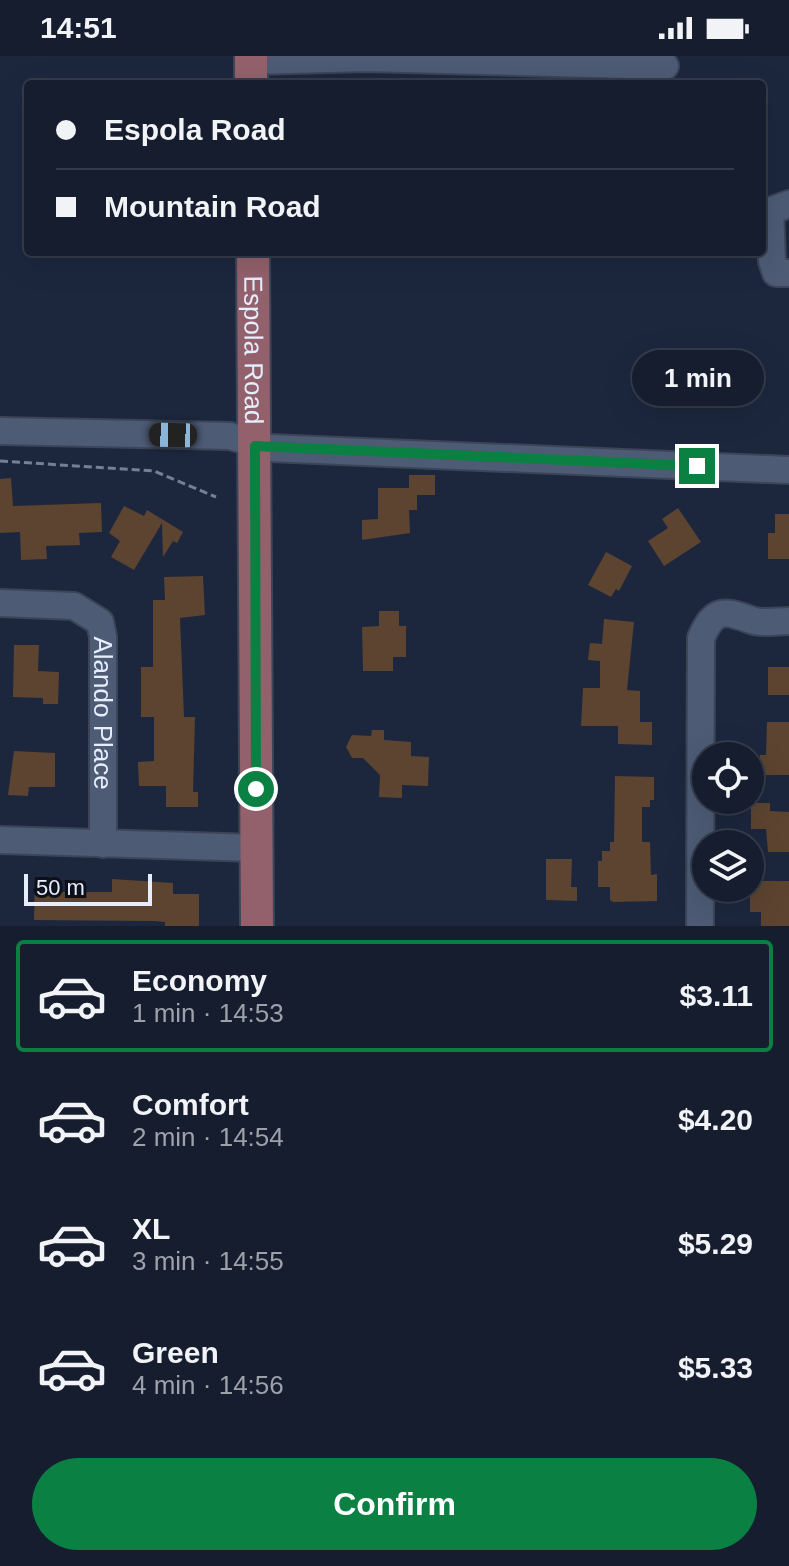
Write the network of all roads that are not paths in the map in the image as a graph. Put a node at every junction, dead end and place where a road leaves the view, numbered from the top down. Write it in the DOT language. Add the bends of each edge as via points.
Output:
graph roads {
  1 [pos="665,66"];
  2 [pos="251,67"];
  3 [pos="789,204"];
  4 [pos="253,256"];
  5 [pos="789,273"];
  6 [pos="0,431"];
  7 [pos="255,446"];
  8 [pos="789,470"];
  9 [pos="0,603"];
  10 [pos="789,621"];
  11 [pos="0,840"];
  12 [pos="103,844"];
  13 [pos="256,848"];
  14 [pos="257,926"];
  15 [pos="700,926"];
  1 -- 2 [label="street" via="365,58"];
  3 -- 5 [label="street" via="770,211 772,261 776,273"];
  4 -- 7 [label="main road, Espola Road"];
  6 -- 7 [label="street" via="230,436"];
  7 -- 8 [label="street"];
  7 -- 13 [label="main road, Espola Road"];
  9 -- 12 [label="street, Alando Place" via="74,606 100,622"];
  10 -- 15 [label="street" via="752,621 724,612 709,621 701,638"];
  11 -- 12 [label="street"];
  12 -- 13 [label="street"];
  13 -- 14 [label="main road, Espola Road"];
}
